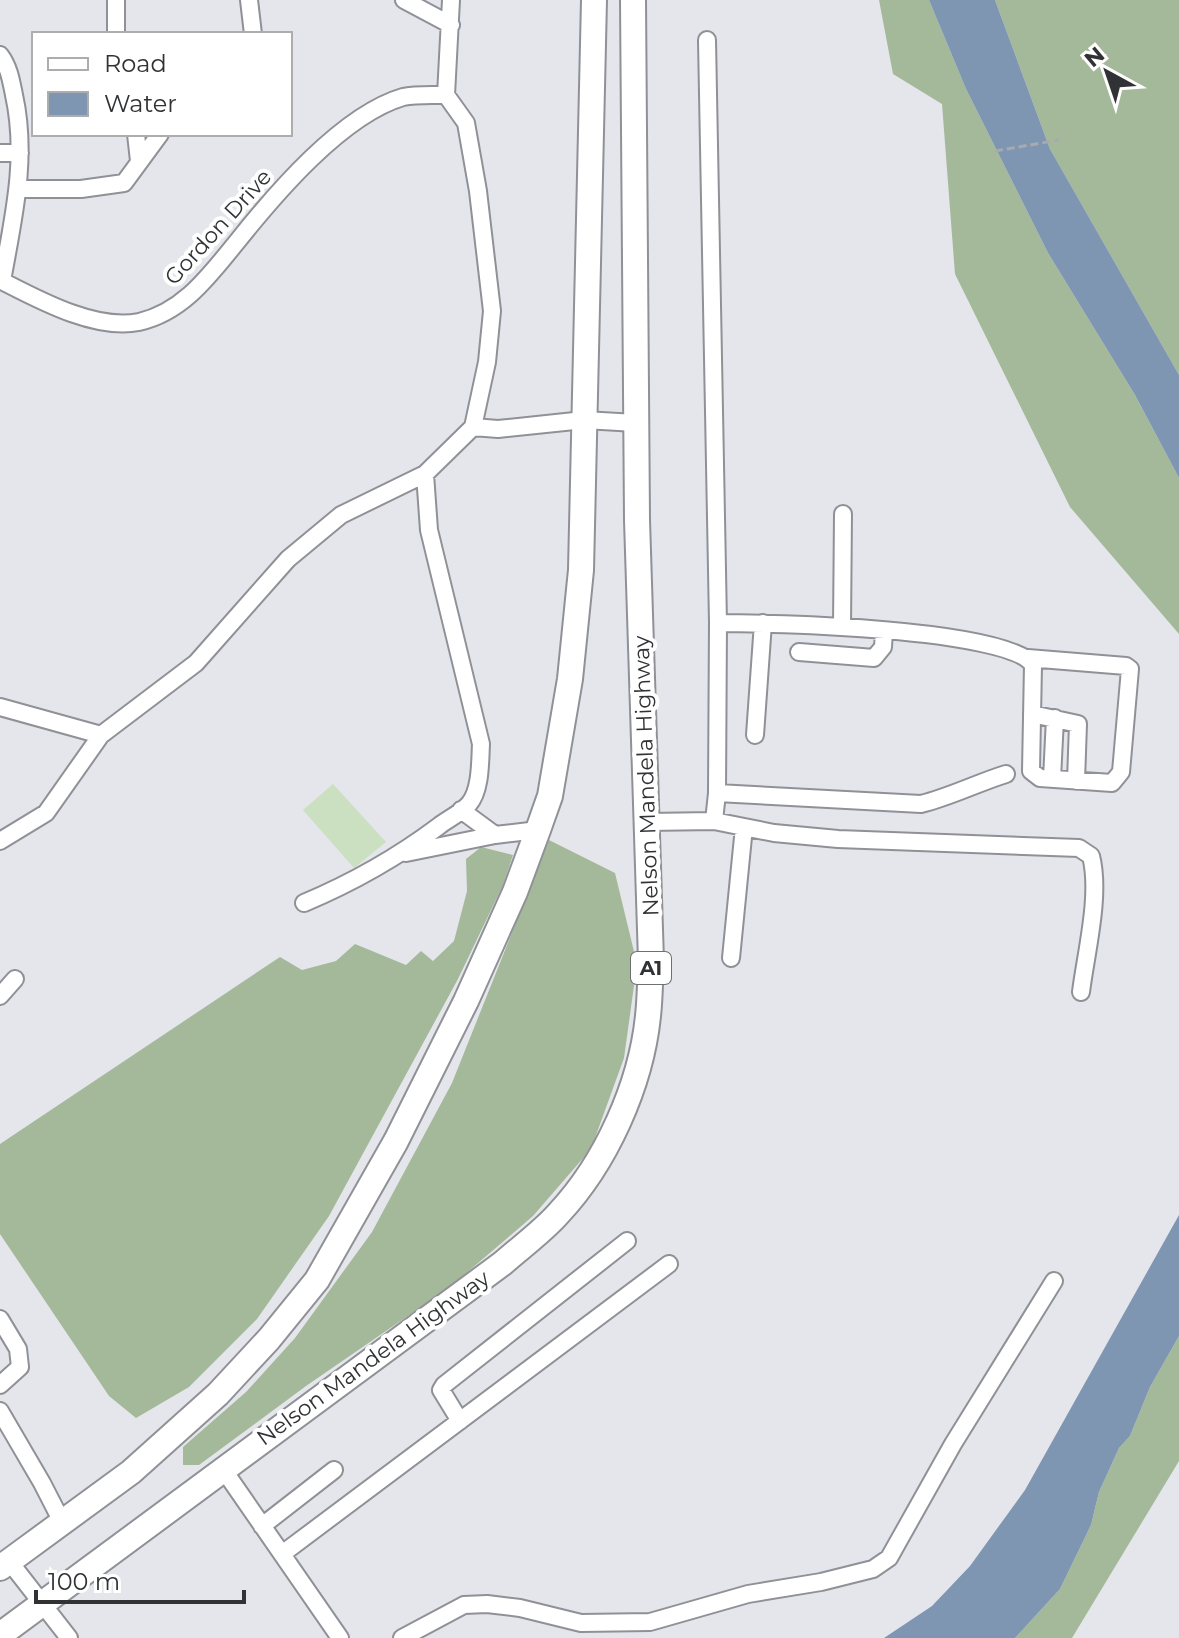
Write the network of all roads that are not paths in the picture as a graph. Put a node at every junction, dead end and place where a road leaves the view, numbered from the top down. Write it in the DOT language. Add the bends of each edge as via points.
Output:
graph roads {
  1 [pos="116,0"];
  2 [pos="249,0"];
  3 [pos="404,0"];
  4 [pos="451,0"];
  5 [pos="594,0"];
  6 [pos="633,0"];
  7 [pos="451,25"];
  8 [pos="116,32"];
  9 [pos="253,32"];
  10 [pos="707,40"];
  11 [pos="0,55"];
  12 [pos="446,95"];
  13 [pos="136,136"];
  14 [pos="158,136"];
  15 [pos="0,153"];
  16 [pos="20,153"];
  17 [pos="139,161"];
  18 [pos="19,189"];
  19 [pos="1,281"];
  20 [pos="641,418"];
  21 [pos="473,427"];
  22 [pos="587,427"];
  23 [pos="425,474"];
  24 [pos="843,514"];
  25 [pos="718,623"];
  26 [pos="763,623"];
  27 [pos="842,626"];
  28 [pos="884,631"];
  29 [pos="799,652"];
  30 [pos="1028,658"];
  31 [pos="0,707"];
  32 [pos="1032,714"];
  33 [pos="1055,718"];
  34 [pos="101,735"];
  35 [pos="755,735"];
  36 [pos="1006,774"];
  37 [pos="1052,779"];
  38 [pos="1076,781"];
  39 [pos="717,793"];
  40 [pos="461,810"];
  41 [pos="714,821"];
  42 [pos="648,822"];
  43 [pos="744,827"];
  44 [pos="538,830"];
  45 [pos="495,835"];
  46 [pos="0,841"];
  47 [pos="401,854"];
  48 [pos="304,903"];
  49 [pos="731,958"];
  50 [pos="15,979"];
  51 [pos="1081,992"];
  52 [pos="0,996"];
  53 [pos="627,1241"];
  54 [pos="669,1264"];
  55 [pos="1054,1281"];
  56 [pos="0,1319"];
  57 [pos="0,1385"];
  58 [pos="0,1411"];
  59 [pos="460,1421"];
  60 [pos="223,1469"];
  61 [pos="334,1470"];
  62 [pos="51,1526"];
  63 [pos="262,1526"];
  64 [pos="282,1554"];
  65 [pos="5,1565"];
  66 [pos="44,1602"];
  67 [pos="0,1635"];
  68 [pos="69,1638"];
  69 [pos="340,1638"];
  70 [pos="402,1638"];
  1 -- 8 [label="street"];
  2 -- 9 [label="street"];
  3 -- 7 [label="street"];
  4 -- 7 [label="street"];
  5 -- 22 [label="highway"];
  6 -- 20 [label="highway, Nelson Mandela Highway / A1"];
  7 -- 12 [label="street"];
  10 -- 25 [label="street"];
  11 -- 16 [label="street" via="16,107"];
  12 -- 19 [label="street, Gordon Drive" via="405,97 372,111 308,159 175,309 137,322 100,322"];
  12 -- 21 [label="street" via="466,123 492,311"];
  13 -- 17 [label="street"];
  14 -- 17 [label="street"];
  15 -- 16 [label="street"];
  16 -- 18 [label="street"];
  17 -- 18 [label="street" via="124,183"];
  18 -- 19 [label="street"];
  20 -- 22 [label="street"];
  20 -- 42 [label="highway, Nelson Mandela Highway / A1"];
  21 -- 22 [label="street"];
  21 -- 23 [label="street"];
  22 -- 44 [label="highway" via="570,679 550,796"];
  23 -- 34 [label="street" via="341,515 288,559 196,663"];
  23 -- 40 [label="street" via="429,530 481,744 475,790"];
  24 -- 27 [label="street"];
  25 -- 26 [label="street"];
  25 -- 39 [label="street"];
  26 -- 27 [label="street"];
  26 -- 35 [label="street"];
  27 -- 28 [label="street"];
  28 -- 29 [label="street" via="883,647 874,658"];
  28 -- 30 [label="street" via="989,644"];
  30 -- 32 [label="street" via="1033,665"];
  30 -- 38 [label="street" via="1126,666 1131,671 1121,772 1112,783"];
  31 -- 34 [label="street"];
  32 -- 33 [label="street"];
  32 -- 37 [label="street" via="1031,771"];
  33 -- 37 [label="street"];
  33 -- 38 [label="street" via="1078,724"];
  34 -- 46 [label="street" via="46,813"];
  36 -- 39 [label="street" via="921,804"];
  37 -- 38 [label="street"];
  39 -- 41 [label="street"];
  40 -- 45 [label="street"];
  40 -- 47 [label="street"];
  41 -- 42 [label="street"];
  41 -- 43 [label="street"];
  42 -- 60 [label="highway, Nelson Mandela Highway / A1" via="648,1018 625,1106 589,1174 558,1215 503,1263"];
  43 -- 49 [label="street"];
  43 -- 51 [label="street" via="838,839 1079,848 1091,856 1094,867"];
  44 -- 45 [label="street"];
  44 -- 62 [label="highway" via="466,1001 396,1141 317,1280 218,1394 131,1472"];
  45 -- 47 [label="street"];
  47 -- 48 [label="street" via="357,881"];
  50 -- 52 [label="street"];
  53 -- 59 [label="street" via="444,1385 443,1396"];
  54 -- 59 [label="street"];
  55 -- 70 [label="street" via="889,1558 873,1569 748,1594 650,1622 581,1623 520,1608 464,1605"];
  56 -- 57 [label="street" via="18,1349 20,1367"];
  58 -- 62 [label="street"];
  59 -- 64 [label="street"];
  60 -- 63 [label="street"];
  60 -- 66 [label="highway, Nelson Mandela Highway / A1"];
  61 -- 63 [label="street"];
  62 -- 65 [label="highway"];
  63 -- 64 [label="street"];
  64 -- 69 [label="street"];
  65 -- 66 [label="street"];
  66 -- 67 [label="highway, Nelson Mandela Highway / A1"];
  66 -- 68 [label="street"];
}
